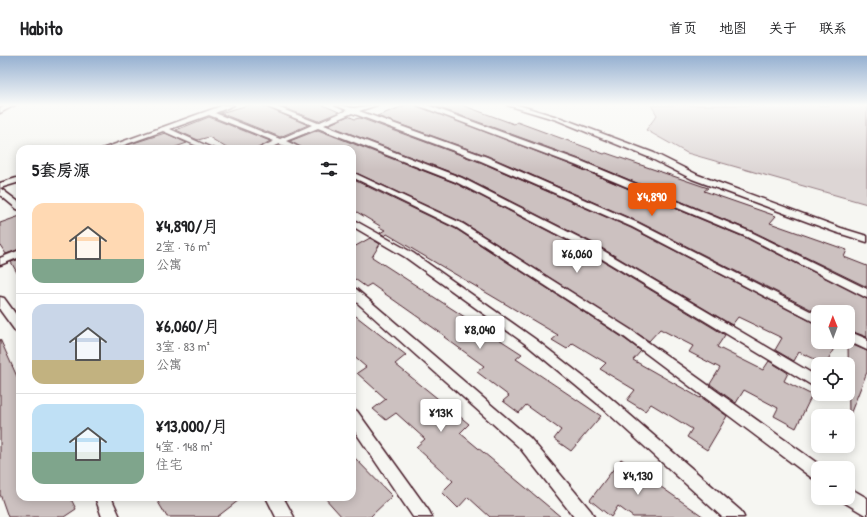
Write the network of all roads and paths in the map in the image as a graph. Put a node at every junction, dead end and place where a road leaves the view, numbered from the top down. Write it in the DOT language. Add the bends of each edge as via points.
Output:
graph roads {
  1 [pos="171,127"];
  2 [pos="244,127"];
  3 [pos="315,127"];
  4 [pos="317,127"];
  5 [pos="397,127"];
  6 [pos="479,127"];
  7 [pos="578,127"];
  8 [pos="164,129"];
  9 [pos="281,141"];
  10 [pos="125,145"];
  11 [pos="201,145"];
  12 [pos="272,145"];
  13 [pos="290,145"];
  14 [pos="356,176"];
  15 [pos="16,180"];
  16 [pos="0,186"];
  17 [pos="0,191"];
  18 [pos="16,204"];
  19 [pos="356,224"];
  20 [pos="867,239"];
  21 [pos="16,255"];
  22 [pos="0,262"];
  23 [pos="867,294"];
  24 [pos="356,295"];
  25 [pos="0,301"];
  26 [pos="811,316"];
  27 [pos="16,323"];
  28 [pos="855,339"];
  29 [pos="867,345"];
  30 [pos="811,380"];
  31 [pos="356,421"];
  32 [pos="811,468"];
  33 [pos="855,499"];
  34 [pos="105,501"];
  35 [pos="276,501"];
  36 [pos="867,508"];
  37 [pos="111,517"];
  38 [pos="284,517"];
  39 [pos="423,517"];
  40 [pos="585,517"];
  41 [pos="735,517"];
  1 -- 8 [label="lane"];
  2 -- 9 [label="lane"];
  3 -- 9 [label="lane"];
  4 -- 30 [label="lane" via="459,180 588,246"];
  5 -- 26 [label="lane" via="484,159 635,225"];
  6 -- 23 [label="lane" via="578,163 750,235"];
  7 -- 20 [label="lane" via="651,155 695,177"];
  8 -- 10 [label="lane"];
  8 -- 11 [label="lane"];
  9 -- 12 [label="lane"];
  9 -- 13 [label="lane"];
  14 -- 32 [label="lane" via="460,226 607,320"];
  15 -- 16 [label="lane"];
  17 -- 18 [label="lane"];
  19 -- 41 [label="lane" via="409,255 531,342 603,400"];
  21 -- 22 [label="lane"];
  24 -- 40 [label="lane" via="525,443"];
  25 -- 27 [label="lane"];
  28 -- 29 [label="lane"];
  31 -- 39 [label="lane"];
  33 -- 36 [label="lane"];
  34 -- 37 [label="lane"];
  35 -- 38 [label="lane"];
}
